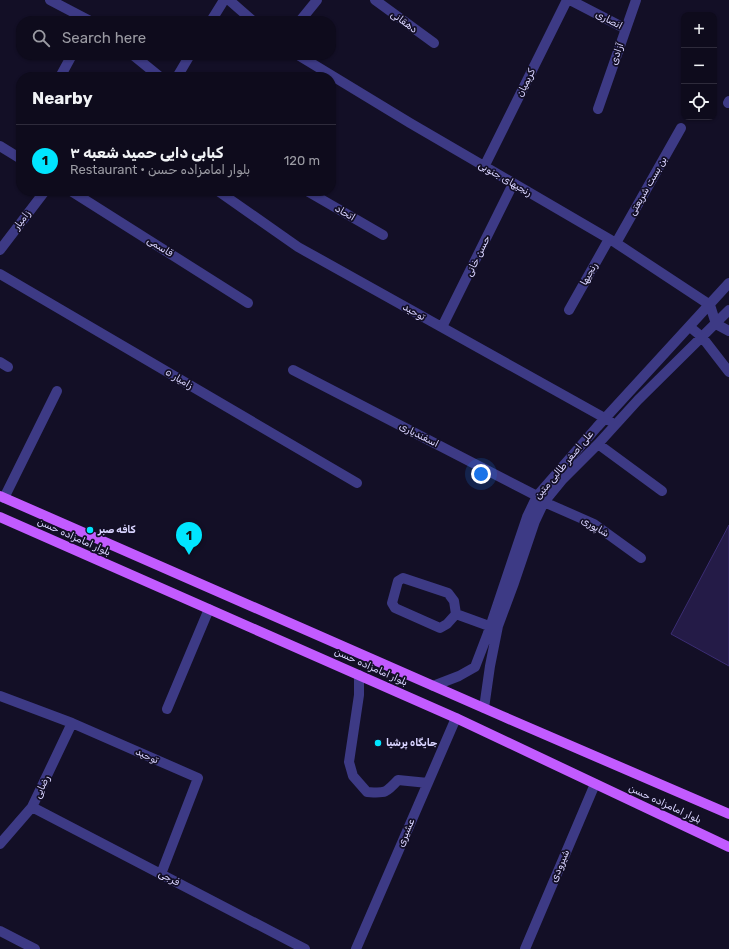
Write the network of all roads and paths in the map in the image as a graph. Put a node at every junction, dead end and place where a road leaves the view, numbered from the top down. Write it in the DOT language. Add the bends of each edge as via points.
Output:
graph roads {
  1 [pos="50,0"];
  2 [pos="224,0"];
  3 [pos="229,0"];
  4 [pos="316,0"];
  5 [pos="375,0"];
  6 [pos="567,0"];
  7 [pos="570,0"];
  8 [pos="636,0"];
  9 [pos="80,16"];
  10 [pos="214,16"];
  11 [pos="248,16"];
  12 [pos="304,16"];
  13 [pos="626,29"];
  14 [pos="434,43"];
  15 [pos="69,60"];
  16 [pos="139,60"];
  17 [pos="187,60"];
  18 [pos="306,60"];
  19 [pos="63,72"];
  20 [pos="154,72"];
  21 [pos="180,72"];
  22 [pos="326,72"];
  23 [pos="336,78"];
  24 [pos="598,109"];
  25 [pos="681,128"];
  26 [pos="1,149"];
  27 [pos="16,156"];
  28 [pos="484,167"];
  29 [pos="514,184"];
  30 [pos="41,196"];
  31 [pos="79,196"];
  32 [pos="225,196"];
  33 [pos="316,196"];
  34 [pos="383,235"];
  35 [pos="612,241"];
  36 [pos="0,250"];
  37 [pos="0,274"];
  38 [pos="729,283"];
  39 [pos="248,303"];
  40 [pos="710,305"];
  41 [pos="569,310"];
  42 [pos="729,310"];
  43 [pos="716,324"];
  44 [pos="690,327"];
  45 [pos="442,328"];
  46 [pos="729,331"];
  47 [pos="702,338"];
  48 [pos="293,370"];
  49 [pos="729,372"];
  50 [pos="57,391"];
  51 [pos="605,418"];
  52 [pos="615,424"];
  53 [pos="598,444"];
  54 [pos="357,483"];
  55 [pos="662,491"];
  56 [pos="2,497"];
  57 [pos="541,499"];
  58 [pos="0,517"];
  59 [pos="48,518"];
  60 [pos="41,535"];
  61 [pos="641,558"];
  62 [pos="210,609"];
  63 [pos="456,614"];
  64 [pos="489,626"];
  65 [pos="359,675"];
  66 [pos="433,686"];
  67 [pos="0,696"];
  68 [pos="484,708"];
  69 [pos="167,709"];
  70 [pos="456,718"];
  71 [pos="72,722"];
  72 [pos="428,783"];
  73 [pos="595,784"];
  74 [pos="32,807"];
  75 [pos="729,814"];
  76 [pos="0,844"];
  77 [pos="729,847"];
  78 [pos="161,874"];
  79 [pos="0,931"];
  80 [pos="35,949"];
  81 [pos="305,949"];
  82 [pos="356,949"];
  83 [pos="525,949"];
  1 -- 9 [label="street"];
  2 -- 10 [label="street"];
  3 -- 11 [label="street"];
  4 -- 12 [label="street"];
  5 -- 14 [label="street, دهقانی"];
  6 -- 28 [label="street, کریمیان"];
  7 -- 13 [label="street, انصاری"];
  8 -- 13 [label="street, آزادی"];
  13 -- 24 [label="street, آزادی"];
  15 -- 19 [label="street"];
  16 -- 20 [label="street"];
  17 -- 21 [label="street"];
  18 -- 22 [label="street, رنجیهای جنوبی"];
  23 -- 28 [label="street, رنجیهای جنوبی"];
  25 -- 35 [label="street, بن بست شریعتی"];
  26 -- 27 [label="street"];
  28 -- 29 [label="street, رنجیهای جنوبی"];
  29 -- 35 [label="street, رنجیهای جنوبی"];
  29 -- 45 [label="street, حسن خانی"];
  30 -- 36 [label="street, زامیار"];
  31 -- 39 [label="street, قاسمی"];
  32 -- 45 [label="street, توحید" via="298,247"];
  33 -- 34 [label="street, اتحاد"];
  35 -- 40 [label="street, رنجیهای جنوبی"];
  35 -- 41 [label="street, رنجیها"];
  37 -- 54 [label="street, زامیار ۵"];
  38 -- 40 [label="street, علی اصغر طالبی متین"];
  40 -- 43 [label="street"];
  40 -- 44 [label="street, علی اصغر طالبی متین"];
  42 -- 43 [label="street, علی اصغر طالبی متین"];
  43 -- 46 [label="street"];
  43 -- 47 [label="street, علی اصغر طالبی متین"];
  44 -- 47 [label="street"];
  44 -- 51 [label="street, علی اصغر طالبی متین"];
  45 -- 51 [label="street, توحید"];
  47 -- 49 [label="street"];
  47 -- 52 [label="street, علی اصغر طالبی متین"];
  48 -- 57 [label="street, اسفندیاری"];
  50 -- 56 [label="street"];
  51 -- 52 [label="street, توحید"];
  51 -- 57 [label="street, علی اصغر طالبی متین"];
  52 -- 53 [label="street, علی اصغر طالبی متین"];
  53 -- 55 [label="street"];
  53 -- 57 [label="street, علی اصغر طالبی متین"];
  56 -- 59 [label="main road, بلوار امامزاده حسن"];
  57 -- 61 [label="street, شاپوری" via="594,524"];
  57 -- 64 [label="street, علی اصغر طالبی متین" via="527,518"];
  57 -- 68 [label="street, علی اصغر طالبی متین" via="498,626"];
  58 -- 60 [label="main road, بلوار امامزاده حسن"];
  59 -- 60 [label="main road" via="40,523"];
  59 -- 66 [label="main road, بلوار امامزاده حسن"];
  60 -- 62 [label="main road, بلوار امامزاده حسن"];
  62 -- 65 [label="main road, بلوار امامزاده حسن"];
  62 -- 69 [label="street"];
  63 -- 63 [label="street" via="454,601 448,593 403,578 398,581 392,603 395,608 440,628"];
  63 -- 64 [label="street"];
  64 -- 66 [label="street, علی اصغر طالبی متین" via="475,667"];
  65 -- 70 [label="main road, بلوار امامزاده حسن"];
  65 -- 72 [label="street" via="359,695 349,762 353,776 367,792 384,793 398,780"];
  66 -- 68 [label="main road, بلوار امامزاده حسن"];
  67 -- 71 [label="street, توحید"];
  68 -- 75 [label="main road, بلوار امامزاده حسن"];
  70 -- 72 [label="street, عشیری"];
  70 -- 73 [label="main road, بلوار امامزاده حسن"];
  71 -- 74 [label="street, رضایی"];
  71 -- 78 [label="street, توحید" via="198,778"];
  72 -- 82 [label="street, عشیری"];
  73 -- 77 [label="main road, بلوار امامزاده حسن"];
  73 -- 83 [label="street, شیرودی"];
  74 -- 76 [label="street, رضایی"];
  74 -- 78 [label="street, فرجی"];
  78 -- 81 [label="street, فرجی"];
  79 -- 80 [label="street"];
}
